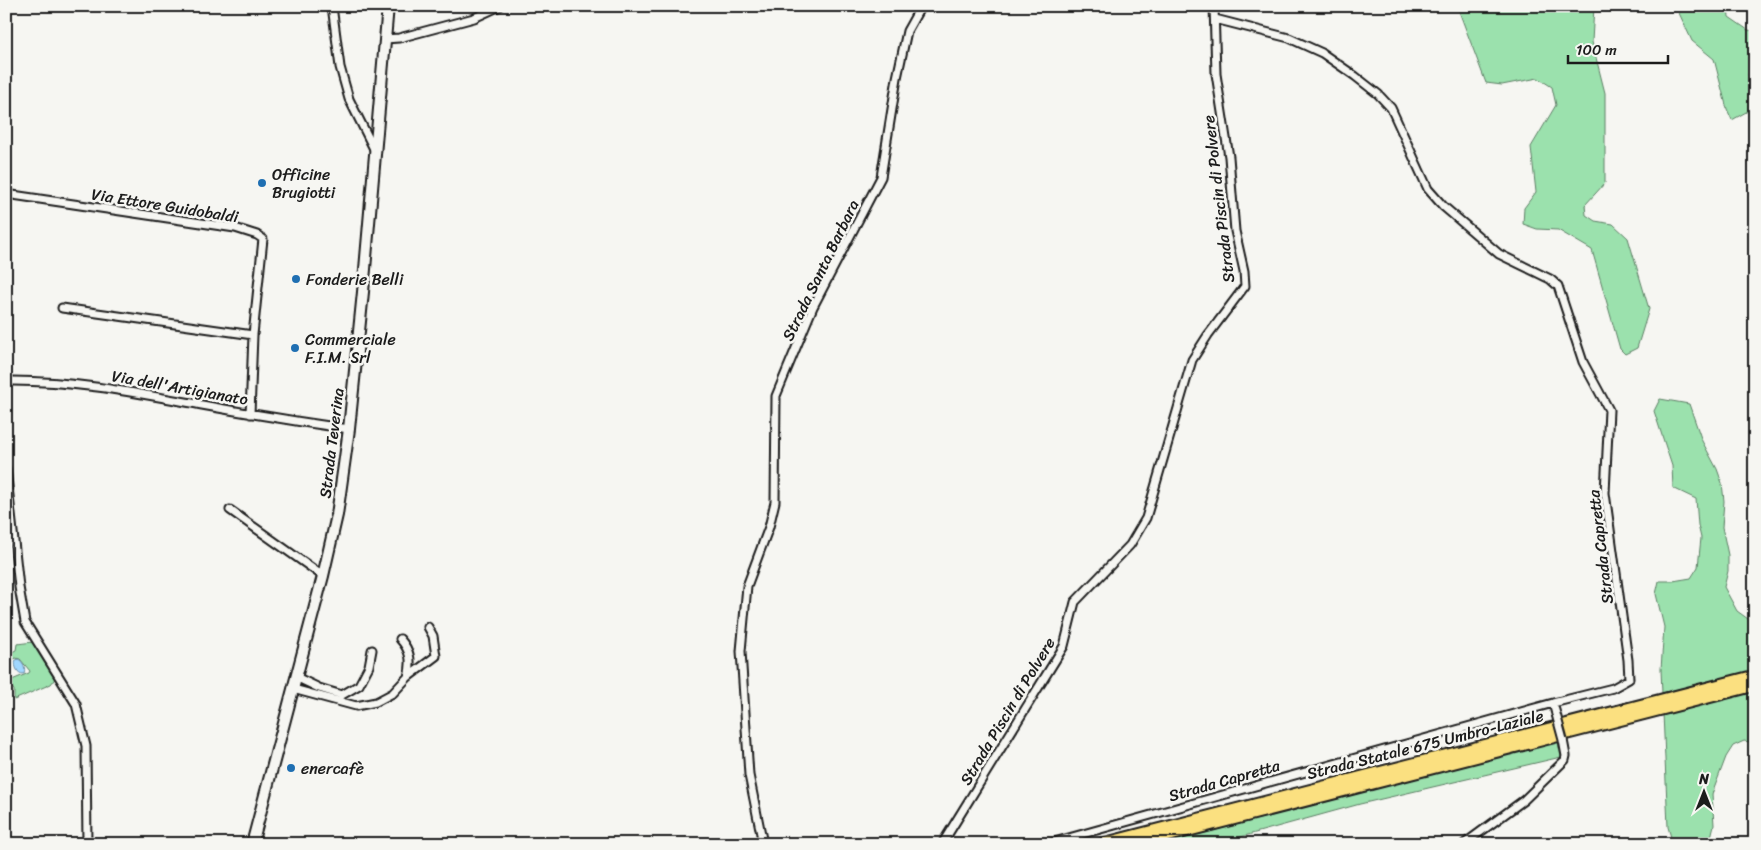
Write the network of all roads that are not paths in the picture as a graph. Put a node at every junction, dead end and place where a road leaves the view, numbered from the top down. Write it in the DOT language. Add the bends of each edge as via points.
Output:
graph roads {
  1 [pos="332,6"];
  2 [pos="388,6"];
  3 [pos="500,6"];
  4 [pos="920,6"];
  5 [pos="1214,6"];
  6 [pos="1215,19"];
  7 [pos="385,40"];
  8 [pos="375,151"];
  9 [pos="6,194"];
  10 [pos="62,308"];
  11 [pos="253,336"];
  12 [pos="6,381"];
  13 [pos="250,414"];
  14 [pos="349,429"];
  15 [pos="6,468"];
  16 [pos="230,510"];
  17 [pos="323,576"];
  18 [pos="428,627"];
  19 [pos="400,639"];
  20 [pos="372,650"];
  21 [pos="1755,676"];
  22 [pos="296,677"];
  23 [pos="408,677"];
  24 [pos="1755,685"];
  25 [pos="292,689"];
  26 [pos="1553,703"];
  27 [pos="87,844"];
  28 [pos="252,844"];
  29 [pos="763,844"];
  30 [pos="942,844"];
  31 [pos="1046,844"];
  32 [pos="1103,844"];
  33 [pos="1135,844"];
  34 [pos="1464,844"];
  1 -- 8 [label="street" via="340,67 349,99"];
  2 -- 7 [label="main road, Strada Teverina"];
  3 -- 7 [label="street" via="474,18"];
  4 -- 29 [label="street, Strada Santa Barbara" via="907,31 881,177 813,307 776,396 775,502 747,586 741,651 749,775"];
  5 -- 6 [label="street, Strada Piscin di Polvere"];
  6 -- 26 [label="street, Strada Capretta" via="1289,38 1322,52 1355,76 1391,108 1424,182 1443,206 1499,254 1558,286 1583,362 1609,410 1605,493 1629,679 1613,688"];
  6 -- 30 [label="street, Strada Piscin di Polvere" via="1216,74 1245,286 1192,360 1146,518 1130,545 1075,602 1064,646"];
  7 -- 8 [label="main road, Strada Teverina"];
  8 -- 14 [label="main road, Strada Teverina"];
  9 -- 11 [label="street, Via Ettore Guidobaldi" via="235,228 257,235 263,239"];
  10 -- 11 [label="street"];
  11 -- 13 [label="street, Via Ettore Guidobaldi"];
  12 -- 13 [label="street, Via dell'Artigianato" via="96,386"];
  13 -- 14 [label="street, Via dell'Artigianato"];
  14 -- 17 [label="main road, Strada Teverina" via="337,514"];
  15 -- 27 [label="street" via="25,622 76,704 86,746"];
  16 -- 17 [label="street"];
  17 -- 22 [label="main road, Strada Teverina"];
  18 -- 23 [label="street" via="434,636 436,656"];
  19 -- 23 [label="street" via="412,664"];
  20 -- 22 [label="street" via="360,685 342,695"];
  21 -- 32 [label="highway, Strada Statale 675 Umbro-Laziale"];
  22 -- 25 [label="main road, Strada Teverina"];
  23 -- 25 [label="street" via="393,693 376,702 356,706"];
  24 -- 33 [label="highway, Strada Statale 675 Umbro-Laziale"];
  25 -- 28 [label="main road, Strada Teverina"];
  26 -- 31 [label="street, Strada Capretta"];
  26 -- 34 [label="street, bridge" via="1565,760 1524,800"];
}
